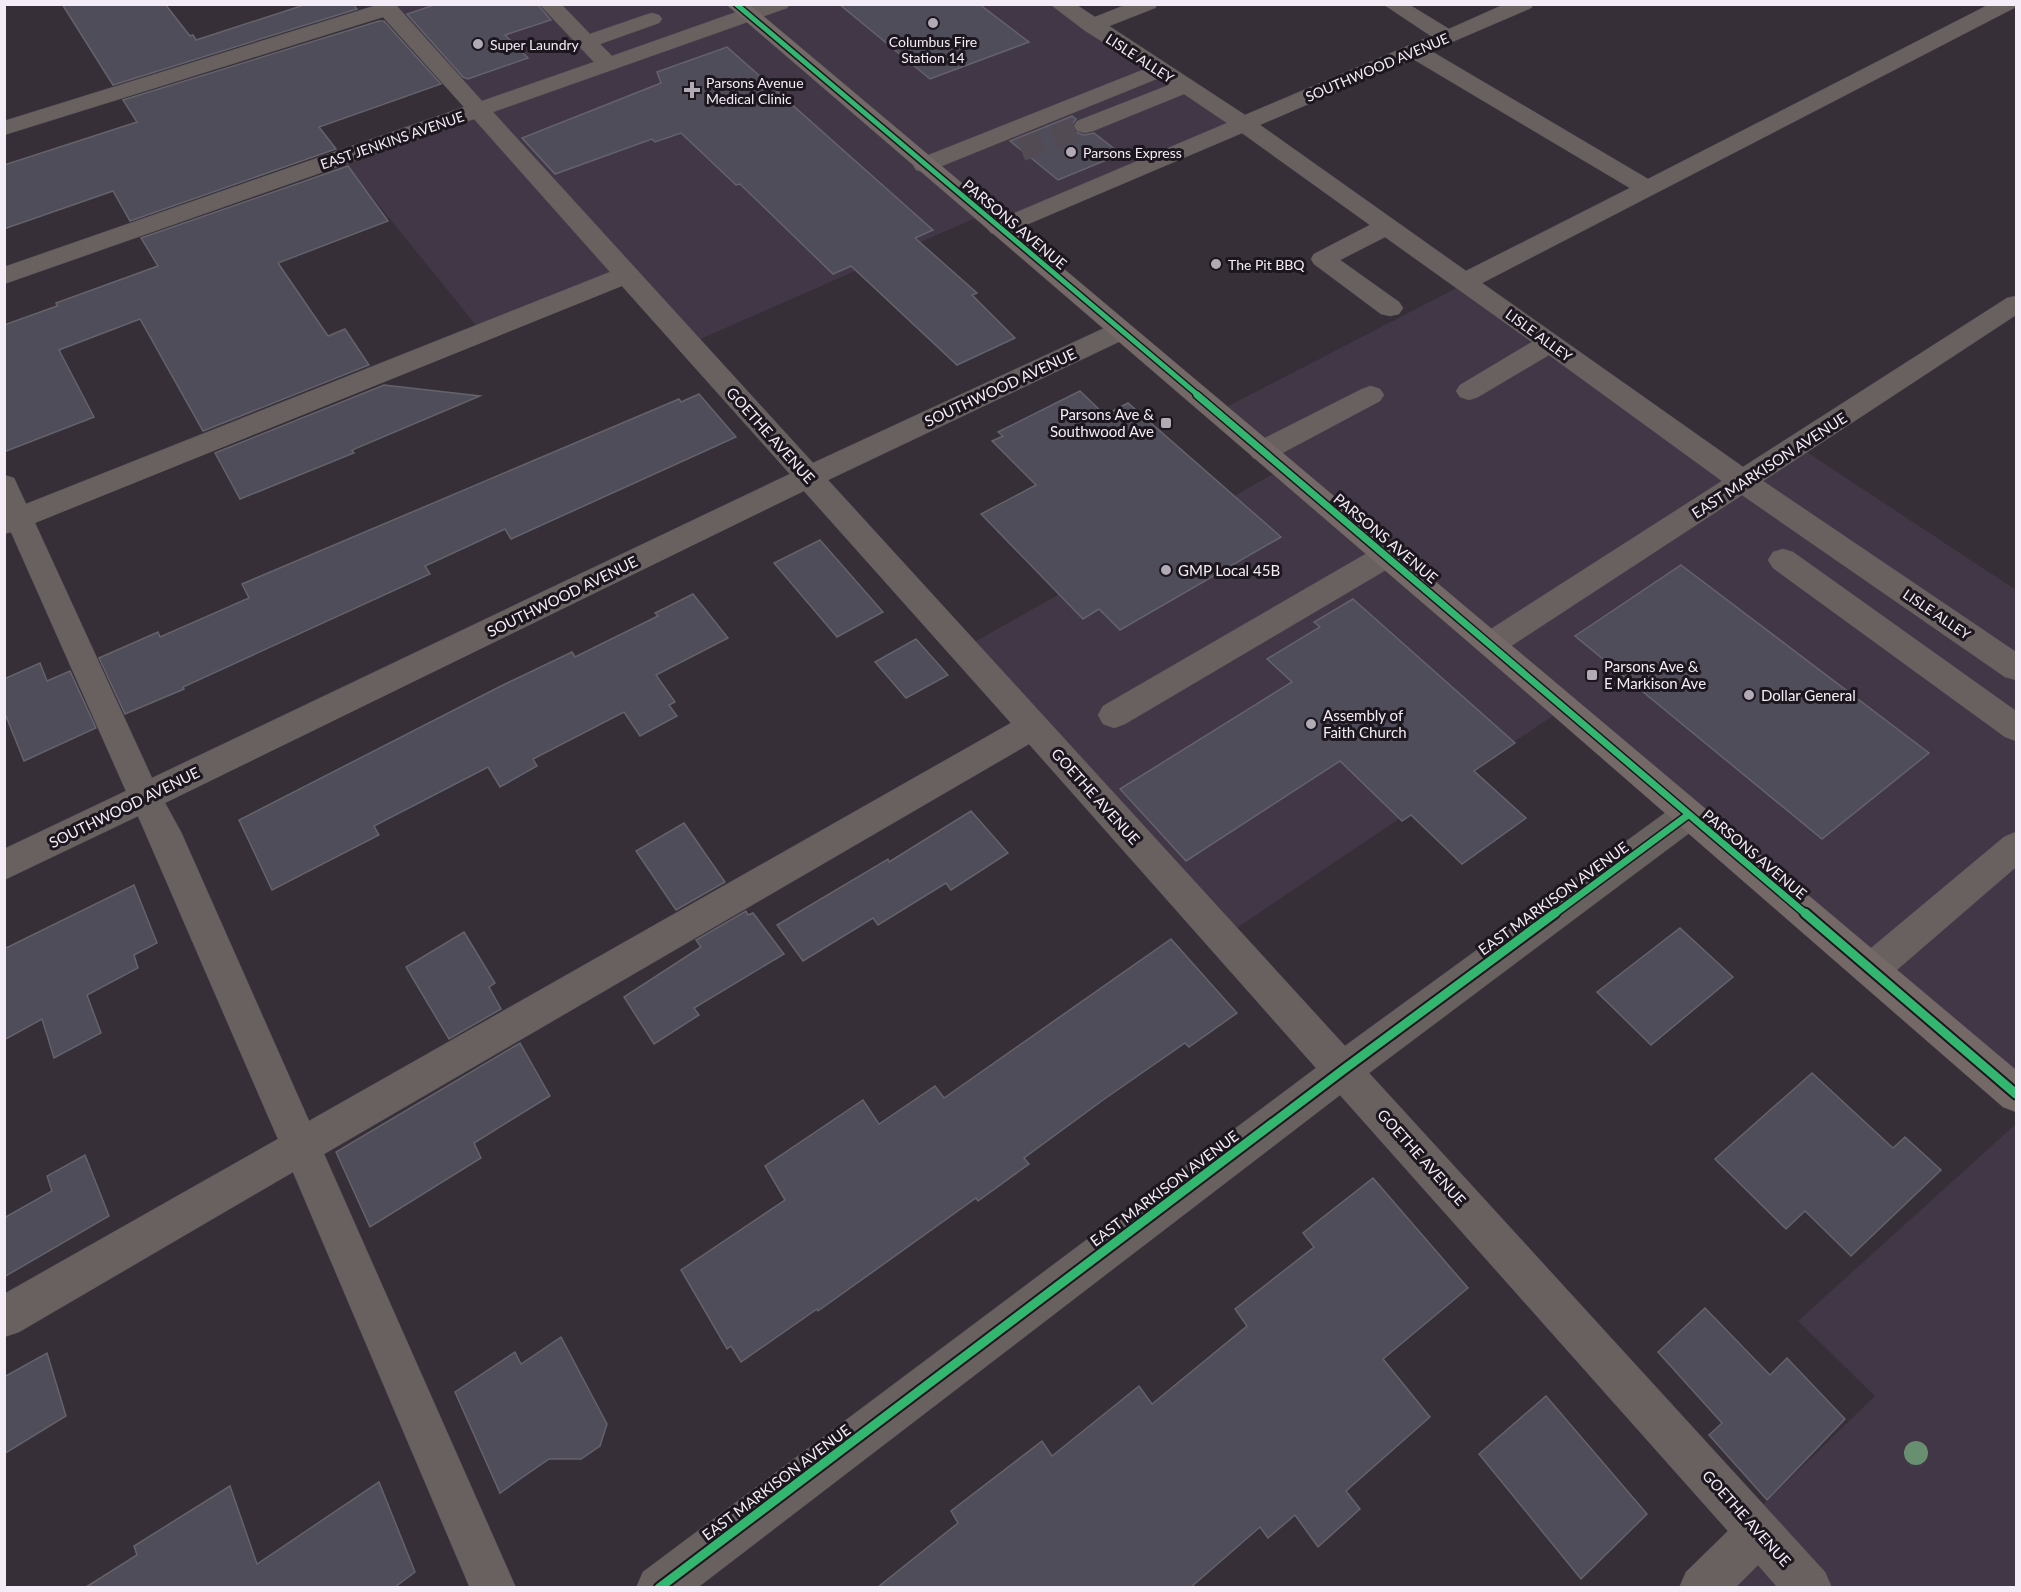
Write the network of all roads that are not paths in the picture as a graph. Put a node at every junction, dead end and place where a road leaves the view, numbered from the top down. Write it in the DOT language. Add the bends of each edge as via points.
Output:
graph roads {
  1 [pos="549,4"];
  2 [pos="636,4"];
  3 [pos="780,4"];
  4 [pos="1060,4"];
  5 [pos="1149,4"];
  6 [pos="1393,4"];
  7 [pos="1524,4"];
  8 [pos="2007,4"];
  9 [pos="385,7"];
  10 [pos="742,10"];
  11 [pos="652,20"];
  12 [pos="1091,26"];
  13 [pos="1448,37"];
  14 [pos="675,41"];
  15 [pos="586,42"];
  16 [pos="1415,51"];
  17 [pos="608,64"];
  18 [pos="1160,70"];
  19 [pos="1185,86"];
  20 [pos="478,110"];
  21 [pos="1244,124"];
  22 [pos="1085,126"];
  23 [pos="4,128"];
  24 [pos="924,165"];
  25 [pos="970,171"];
  26 [pos="944,181"];
  27 [pos="1647,188"];
  28 [pos="1387,226"];
  29 [pos="999,228"];
  30 [pos="626,274"];
  31 [pos="4,276"];
  32 [pos="1464,282"];
  33 [pos="2016,304"];
  34 [pos="1390,308"];
  35 [pos="1120,331"];
  36 [pos="1550,343"];
  37 [pos="1469,391"];
  38 [pos="1371,395"];
  39 [pos="1263,451"];
  40 [pos="809,477"];
  41 [pos="1744,482"];
  42 [pos="4,485"];
  43 [pos="12,521"];
  44 [pos="1386,556"];
  45 [pos="1783,560"];
  46 [pos="1491,644"];
  47 [pos="2016,668"];
  48 [pos="1114,715"];
  49 [pos="1033,726"];
  50 [pos="2016,728"];
  51 [pos="146,797"];
  52 [pos="1688,815"];
  53 [pos="2016,847"];
  54 [pos="4,865"];
  55 [pos="1871,970"];
  56 [pos="1343,1070"];
  57 [pos="2016,1094"];
  58 [pos="302,1146"];
  59 [pos="4,1317"];
  60 [pos="1759,1532"];
  61 [pos="493,1587"];
  62 [pos="659,1587"];
  63 [pos="1702,1587"];
  64 [pos="1809,1587"];
  1 -- 15 [label="street"];
  2 -- 11 [label="street"];
  3 -- 10 [label="street, EAST JENKINS AVENUE"];
  4 -- 12 [label="street, LISLE ALLEY"];
  5 -- 12 [label="street"];
  6 -- 13 [label="street"];
  7 -- 13 [label="street, SOUTHWOOD AVENUE"];
  8 -- 27 [label="street"];
  9 -- 20 [label="street, GOETHE AVENUE"];
  9 -- 23 [label="street"];
  10 -- 14 [label="street, EAST JENKINS AVENUE"];
  10 -- 24 [label="main road, PARSONS AVENUE"];
  11 -- 14 [label="street"];
  11 -- 15 [label="street"];
  12 -- 18 [label="street, LISLE ALLEY"];
  13 -- 16 [label="street, SOUTHWOOD AVENUE"];
  14 -- 17 [label="street, EAST JENKINS AVENUE"];
  15 -- 17 [label="street"];
  16 -- 21 [label="street, SOUTHWOOD AVENUE"];
  16 -- 27 [label="street"];
  17 -- 20 [label="street, EAST JENKINS AVENUE"];
  18 -- 19 [label="street, LISLE ALLEY"];
  18 -- 24 [label="street"];
  19 -- 21 [label="street, LISLE ALLEY"];
  19 -- 22 [label="street"];
  20 -- 30 [label="street, GOETHE AVENUE"];
  20 -- 31 [label="street, EAST JENKINS AVENUE"];
  21 -- 28 [label="street, LISLE ALLEY"];
  21 -- 29 [label="street, SOUTHWOOD AVENUE"];
  24 -- 26 [label="main road, PARSONS AVENUE"];
  25 -- 26 [label="street"];
  26 -- 29 [label="main road, PARSONS AVENUE"];
  27 -- 32 [label="street"];
  28 -- 32 [label="street, LISLE ALLEY"];
  28 -- 34 [label="street" via="1323,258"];
  29 -- 35 [label="main road, PARSONS AVENUE"];
  30 -- 40 [label="street, GOETHE AVENUE"];
  30 -- 43 [label="street"];
  32 -- 36 [label="street, LISLE ALLEY"];
  33 -- 41 [label="street, EAST MARKISON AVENUE"];
  35 -- 39 [label="main road, PARSONS AVENUE"];
  35 -- 40 [label="street, SOUTHWOOD AVENUE"];
  36 -- 37 [label="street"];
  36 -- 41 [label="street, LISLE ALLEY"];
  38 -- 39 [label="street"];
  39 -- 44 [label="main road, PARSONS AVENUE"];
  40 -- 49 [label="street, GOETHE AVENUE"];
  40 -- 51 [label="street, SOUTHWOOD AVENUE"];
  41 -- 46 [label="street, EAST MARKISON AVENUE"];
  41 -- 47 [label="street, LISLE ALLEY"];
  42 -- 43 [label="street"];
  43 -- 51 [label="street"];
  44 -- 46 [label="main road, PARSONS AVENUE"];
  44 -- 48 [label="street"];
  45 -- 50 [label="street"];
  46 -- 52 [label="main road, PARSONS AVENUE"];
  49 -- 56 [label="street, GOETHE AVENUE"];
  49 -- 58 [label="street"];
  51 -- 54 [label="street, SOUTHWOOD AVENUE"];
  51 -- 58 [label="street"];
  52 -- 55 [label="main road, PARSONS AVENUE"];
  52 -- 56 [label="street, EAST MARKISON AVENUE"];
  53 -- 55 [label="street"];
  55 -- 57 [label="main road, PARSONS AVENUE"];
  56 -- 60 [label="street, GOETHE AVENUE"];
  56 -- 62 [label="street, EAST MARKISON AVENUE"];
  58 -- 59 [label="street"];
  58 -- 61 [label="street"];
  60 -- 63 [label="street"];
  60 -- 64 [label="street, GOETHE AVENUE"];
}
